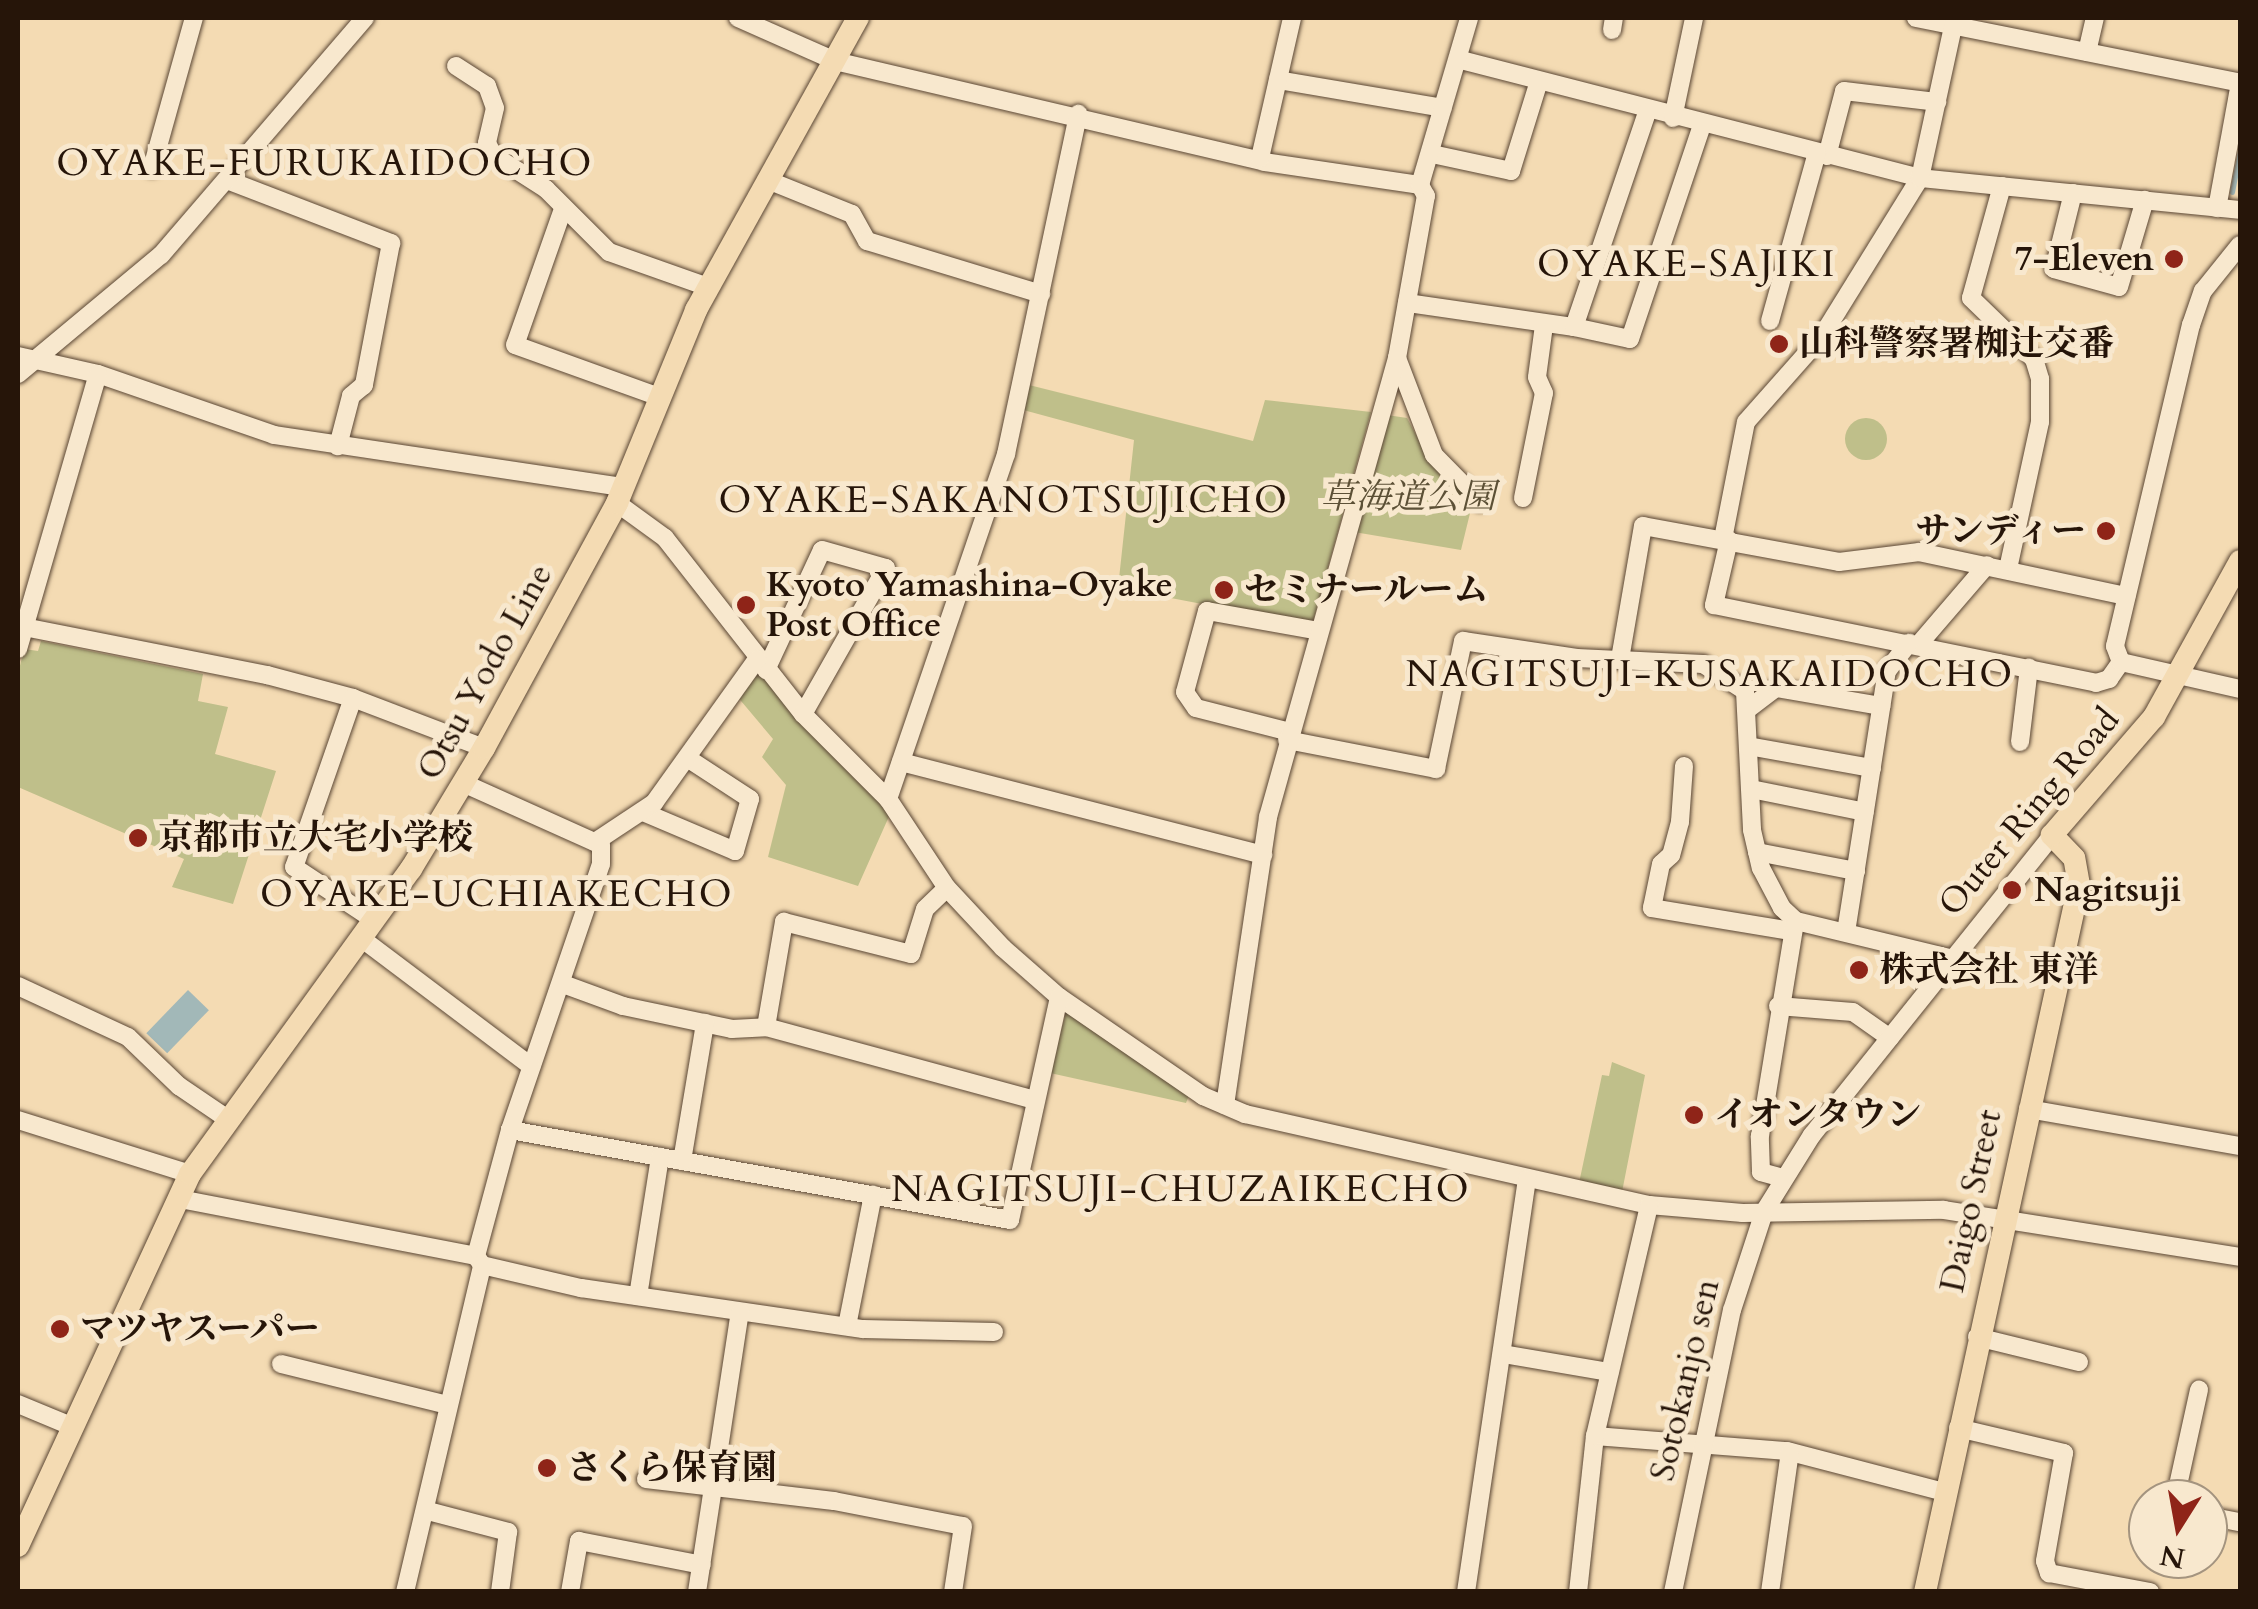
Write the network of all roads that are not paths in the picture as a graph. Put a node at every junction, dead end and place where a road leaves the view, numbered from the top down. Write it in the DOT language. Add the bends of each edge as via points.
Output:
graph roads {
  1 [pos="194,18"];
  2 [pos="365,18"];
  3 [pos="738,18"];
  4 [pos="858,18"];
  5 [pos="1292,18"];
  6 [pos="1469,18"];
  7 [pos="1694,18"];
  8 [pos="1916,18"];
  9 [pos="2094,18"];
  10 [pos="1954,21"];
  11 [pos="2087,52"];
  12 [pos="835,60"];
  13 [pos="1461,60"];
  14 [pos="456,66"];
  15 [pos="1278,80"];
  16 [pos="1539,81"];
  17 [pos="1937,102"];
  18 [pos="1443,108"];
  19 [pos="1647,112"];
  20 [pos="1078,114"];
  21 [pos="1673,118"];
  22 [pos="1702,125"];
  23 [pos="1432,154"];
  24 [pos="1822,154"];
  25 [pos="1260,158"];
  26 [pos="152,168"];
  27 [pos="1920,178"];
  28 [pos="227,180"];
  29 [pos="770,182"];
  30 [pos="1420,185"];
  31 [pos="2002,186"];
  32 [pos="2073,193"];
  33 [pos="2145,200"];
  34 [pos="2217,208"];
  35 [pos="563,209"];
  36 [pos="2240,210"];
  37 [pos="2240,244"];
  38 [pos="708,287"];
  39 [pos="1041,294"];
  40 [pos="1407,304"];
  41 [pos="1770,321"];
  42 [pos="1544,326"];
  43 [pos="1574,327"];
  44 [pos="18,356"];
  45 [pos="1397,358"];
  46 [pos="36,362"];
  47 [pos="18,374"];
  48 [pos="98,374"];
  49 [pos="657,396"];
  50 [pos="338,446"];
  51 [pos="620,495"];
  52 [pos="1523,498"];
  53 [pos="1480,502"];
  54 [pos="1726,540"];
  55 [pos="2240,561"];
  56 [pos="1987,565"];
  57 [pos="2008,569"];
  58 [pos="2126,596"];
  59 [pos="24,626"];
  60 [pos="1319,631"];
  61 [pos="1914,644"];
  62 [pos="18,649"];
  63 [pos="1620,659"];
  64 [pos="2121,662"];
  65 [pos="762,664"];
  66 [pos="2028,668"];
  67 [pos="2175,679"];
  68 [pos="2240,689"];
  69 [pos="354,698"];
  70 [pos="1881,706"];
  71 [pos="1748,709"];
  72 [pos="804,714"];
  73 [pos="1288,736"];
  74 [pos="2020,742"];
  75 [pos="1748,746"];
  76 [pos="484,748"];
  77 [pos="686,758"];
  78 [pos="901,762"];
  79 [pos="1684,766"];
  80 [pos="1872,768"];
  81 [pos="463,784"];
  82 [pos="1750,789"];
  83 [pos="888,799"];
  84 [pos="642,812"];
  85 [pos="1865,812"];
  86 [pos="2052,834"];
  87 [pos="595,842"];
  88 [pos="1756,852"];
  89 [pos="1264,855"];
  90 [pos="1856,871"];
  91 [pos="947,888"];
  92 [pos="1794,926"];
  93 [pos="367,929"];
  94 [pos="1846,932"];
  95 [pos="1953,958"];
  96 [pos="564,984"];
  97 [pos="18,986"];
  98 [pos="1059,998"];
  99 [pos="1778,1006"];
  100 [pos="705,1023"];
  101 [pos="766,1028"];
  102 [pos="1890,1038"];
  103 [pos="531,1066"];
  104 [pos="1034,1100"];
  105 [pos="1225,1105"];
  106 [pos="2028,1109"];
  107 [pos="226,1118"];
  108 [pos="18,1120"];
  109 [pos="510,1130"];
  110 [pos="2240,1146"];
  111 [pos="660,1157"];
  112 [pos="682,1161"];
  113 [pos="190,1174"];
  114 [pos="1782,1178"];
  115 [pos="1528,1179"];
  116 [pos="873,1195"];
  117 [pos="180,1199"];
  118 [pos="1649,1205"];
  119 [pos="1764,1212"];
  120 [pos="2003,1216"];
  121 [pos="2240,1257"];
  122 [pos="479,1261"];
  123 [pos="638,1296"];
  124 [pos="740,1312"];
  125 [pos="847,1326"];
  126 [pos="994,1332"];
  127 [pos="1977,1337"];
  128 [pos="1503,1354"];
  129 [pos="2079,1362"];
  130 [pos="281,1364"];
  131 [pos="1609,1372"];
  132 [pos="2199,1390"];
  133 [pos="18,1404"];
  134 [pos="448,1406"];
  135 [pos="71,1426"];
  136 [pos="1958,1428"];
  137 [pos="1596,1436"];
  138 [pos="1703,1440"];
  139 [pos="1790,1452"];
  140 [pos="646,1479"];
  141 [pos="2180,1479"];
  142 [pos="713,1489"];
  143 [pos="1944,1492"];
  144 [pos="428,1511"];
  145 [pos="18,1546"];
  146 [pos="702,1565"];
  147 [pos="2144,1591"];
  148 [pos="405,1592"];
  149 [pos="500,1592"];
  150 [pos="570,1592"];
  151 [pos="697,1592"];
  152 [pos="953,1592"];
  153 [pos="1466,1592"];
  154 [pos="1578,1592"];
  155 [pos="1673,1592"];
  156 [pos="1770,1592"];
  157 [pos="1925,1592"];
  1 -- 26 [label="street"];
  2 -- 28 [label="street"];
  3 -- 12 [label="street"];
  4 -- 12 [label="main road, Otsu Yodo Line"];
  5 -- 15 [label="street"];
  6 -- 13 [label="street"];
  7 -- 21 [label="street"];
  8 -- 10 [label="street"];
  9 -- 11 [label="street"];
  10 -- 11 [label="street"];
  10 -- 17 [label="street"];
  11 -- 34 [label="street" via="2240,83"];
  12 -- 20 [label="street"];
  12 -- 29 [label="main road, Otsu Yodo Line"];
  13 -- 16 [label="street"];
  13 -- 18 [label="street"];
  14 -- 35 [label="street" via="487,86 496,108 486,143 493,155"];
  15 -- 18 [label="street"];
  15 -- 25 [label="street"];
  16 -- 19 [label="street"];
  16 -- 23 [label="street" via="1510,170"];
  17 -- 24 [label="street" via="1844,91"];
  17 -- 27 [label="street"];
  18 -- 23 [label="street"];
  19 -- 21 [label="street"];
  19 -- 43 [label="street"];
  20 -- 25 [label="street"];
  20 -- 39 [label="street"];
  21 -- 22 [label="street"];
  22 -- 24 [label="street"];
  22 -- 43 [label="street" via="1630,339"];
  23 -- 30 [label="street"];
  24 -- 27 [label="street"];
  24 -- 41 [label="street"];
  25 -- 30 [label="street"];
  27 -- 31 [label="street"];
  27 -- 54 [label="street" via="1822,336 1746,422"];
  28 -- 46 [label="street" via="161,255"];
  28 -- 50 [label="street" via="391,242 364,385 351,396"];
  29 -- 38 [label="main road, Otsu Yodo Line"];
  29 -- 39 [label="street" via="852,214 867,242"];
  30 -- 40 [label="street" via="1426,196"];
  31 -- 32 [label="street"];
  31 -- 57 [label="street" via="1971,298 2034,359 2040,379 2040,422"];
  32 -- 33 [label="street"];
  32 -- 33 [label="street" via="2054,269 2118,287"];
  33 -- 34 [label="street"];
  34 -- 36 [label="street"];
  35 -- 38 [label="street" via="609,252"];
  35 -- 49 [label="street" via="515,345"];
  37 -- 58 [label="street" via="2203,291 2191,325"];
  38 -- 49 [label="main road, Otsu Yodo Line"];
  39 -- 78 [label="street" via="1006,454"];
  40 -- 42 [label="street"];
  40 -- 45 [label="street"];
  42 -- 43 [label="street"];
  42 -- 52 [label="street" via="1537,377 1544,393"];
  44 -- 46 [label="street"];
  45 -- 53 [label="street" via="1434,456"];
  45 -- 60 [label="street"];
  46 -- 47 [label="street"];
  46 -- 48 [label="street"];
  48 -- 50 [label="street" via="216,418"];
  48 -- 59 [label="street"];
  49 -- 51 [label="main road, Otsu Yodo Line"];
  50 -- 51 [label="street"];
  51 -- 65 [label="street" via="665,538"];
  51 -- 76 [label="main road, Otsu Yodo Line"];
  54 -- 56 [label="street" via="1838,562 1919,552"];
  54 -- 61 [label="street" via="1714,605"];
  54 -- 63 [label="street" via="1643,526"];
  55 -- 67 [label="main road, Outer Ring Road"];
  56 -- 57 [label="street"];
  56 -- 61 [label="street"];
  57 -- 58 [label="street"];
  58 -- 64 [label="street" via="2115,646"];
  59 -- 62 [label="street"];
  59 -- 69 [label="street"];
  60 -- 73 [label="street"];
  60 -- 73 [label="street" via="1207,611 1185,692 1196,708"];
  61 -- 66 [label="street"];
  61 -- 70 [label="street" via="1887,671"];
  63 -- 71 [label="street" via="1703,664 1745,691"];
  63 -- 73 [label="street" via="1463,641 1436,769"];
  64 -- 66 [label="street" via="2109,679 2096,683"];
  64 -- 67 [label="street"];
  65 -- 72 [label="street"];
  65 -- 72 [label="street" via="822,550 886,568"];
  65 -- 77 [label="street"];
  66 -- 74 [label="street"];
  67 -- 68 [label="street"];
  67 -- 86 [label="main road, Outer Ring Road" via="2124,758"];
  69 -- 76 [label="street"];
  69 -- 93 [label="street" via="294,867"];
  70 -- 71 [label="street" via="1776,688"];
  70 -- 80 [label="street"];
  71 -- 75 [label="street"];
  72 -- 83 [label="street"];
  73 -- 89 [label="street"];
  75 -- 80 [label="street"];
  75 -- 82 [label="street"];
  76 -- 81 [label="main road, Otsu Yodo Line"];
  77 -- 84 [label="street"];
  77 -- 84 [label="street" via="750,799 735,851"];
  78 -- 83 [label="street"];
  78 -- 89 [label="street"];
  79 -- 92 [label="street" via="1680,822 1671,855 1660,864 1652,908"];
  80 -- 85 [label="street"];
  81 -- 87 [label="street"];
  81 -- 93 [label="main road, Otsu Yodo Line"];
  82 -- 85 [label="street"];
  82 -- 88 [label="street"];
  83 -- 91 [label="street"];
  84 -- 87 [label="street"];
  85 -- 90 [label="street"];
  86 -- 95 [label="street, Outer Ring Road"];
  86 -- 106 [label="main road, Daigo Street" via="2074,858 2079,886"];
  87 -- 96 [label="street" via="602,864"];
  88 -- 90 [label="street"];
  88 -- 92 [label="street"];
  89 -- 105 [label="street"];
  90 -- 94 [label="street"];
  91 -- 98 [label="street"];
  91 -- 101 [label="street" via="925,910 912,954 784,922"];
  92 -- 94 [label="street"];
  92 -- 99 [label="street"];
  93 -- 103 [label="street"];
  93 -- 107 [label="main road, Otsu Yodo Line"];
  94 -- 95 [label="street"];
  95 -- 102 [label="street, Outer Ring Road"];
  96 -- 100 [label="street"];
  96 -- 103 [label="street"];
  97 -- 107 [label="street" via="128,1037 179,1086"];
  98 -- 104 [label="street"];
  98 -- 105 [label="street"];
  99 -- 102 [label="street" via="1853,1012"];
  99 -- 114 [label="street" via="1759,1158 1761,1172"];
  100 -- 101 [label="street"];
  100 -- 112 [label="street"];
  101 -- 104 [label="street"];
  102 -- 114 [label="street, Outer Ring Road"];
  103 -- 109 [label="street"];
  104 -- 116 [label="street" via="1010,1220"];
  105 -- 115 [label="street"];
  106 -- 110 [label="street"];
  106 -- 120 [label="main road, Daigo Street"];
  107 -- 113 [label="main road, Otsu Yodo Line"];
  108 -- 113 [label="street"];
  109 -- 111 [label="street"];
  109 -- 122 [label="street"];
  111 -- 112 [label="street"];
  111 -- 123 [label="street"];
  112 -- 116 [label="street"];
  113 -- 117 [label="main road, Otsu Yodo Line"];
  114 -- 119 [label="street, Outer Ring Road"];
  115 -- 118 [label="street"];
  115 -- 128 [label="street"];
  116 -- 125 [label="street"];
  117 -- 122 [label="street"];
  117 -- 135 [label="main road, Otsu Yodo Line"];
  118 -- 119 [label="street"];
  118 -- 131 [label="street"];
  119 -- 120 [label="street"];
  119 -- 138 [label="street, Sotokanjo sen" via="1732,1310"];
  120 -- 121 [label="street"];
  120 -- 127 [label="main road, Daigo Street"];
  122 -- 123 [label="street"];
  122 -- 134 [label="street"];
  123 -- 124 [label="street"];
  124 -- 125 [label="street"];
  124 -- 142 [label="street"];
  125 -- 126 [label="street"];
  127 -- 129 [label="street"];
  127 -- 136 [label="main road, Daigo Street"];
  128 -- 131 [label="street"];
  128 -- 153 [label="street"];
  130 -- 134 [label="street"];
  131 -- 137 [label="street"];
  132 -- 141 [label="street"];
  133 -- 135 [label="street"];
  134 -- 144 [label="street"];
  135 -- 145 [label="main road, Otsu Yodo Line"];
  136 -- 143 [label="main road, Daigo Street"];
  136 -- 147 [label="street" via="2060,1448 2049,1573"];
  137 -- 138 [label="street"];
  137 -- 154 [label="street"];
  138 -- 139 [label="street"];
  138 -- 155 [label="street, Sotokanjo sen"];
  139 -- 143 [label="street"];
  139 -- 156 [label="street"];
  140 -- 142 [label="street"];
  142 -- 146 [label="street"];
  142 -- 152 [label="street" via="834,1501 963,1526"];
  143 -- 157 [label="main road, Daigo Street"];
  144 -- 148 [label="street"];
  144 -- 149 [label="street" via="508,1532"];
  146 -- 150 [label="street" via="580,1542"];
  146 -- 151 [label="street"];
}
